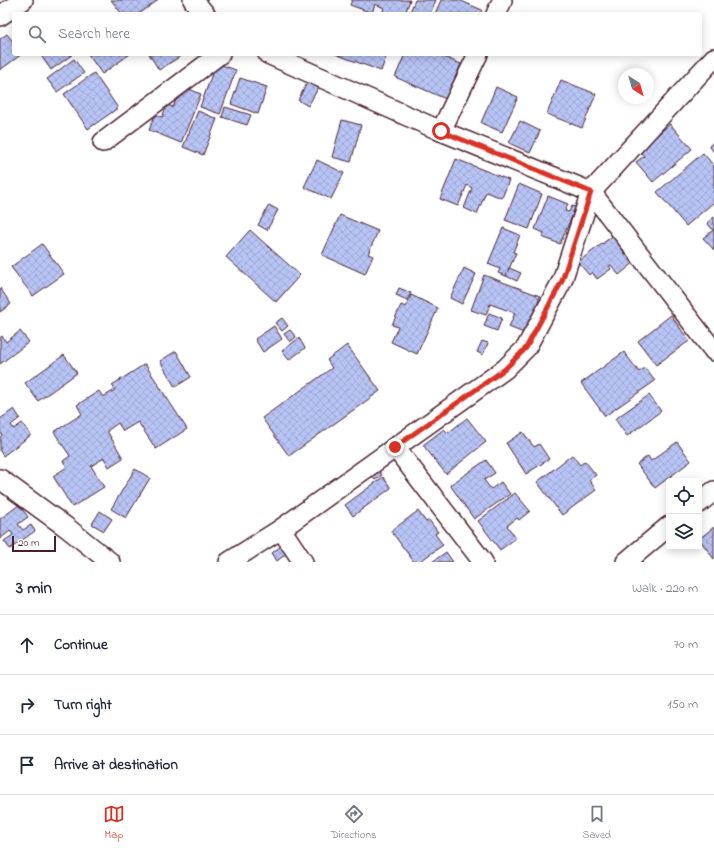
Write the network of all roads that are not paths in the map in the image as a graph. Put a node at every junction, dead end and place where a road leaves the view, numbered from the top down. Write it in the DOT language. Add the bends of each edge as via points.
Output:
graph roads {
  1 [pos="23,0"];
  2 [pos="193,0"];
  3 [pos="203,12"];
  4 [pos="0,16"];
  5 [pos="217,56"];
  6 [pos="272,56"];
  7 [pos="477,56"];
  8 [pos="714,58"];
  9 [pos="441,131"];
  10 [pos="103,142"];
  11 [pos="591,192"];
  12 [pos="714,351"];
  13 [pos="395,447"];
  14 [pos="0,479"];
  15 [pos="714,491"];
  16 [pos="702,501"];
  17 [pos="281,529"];
  18 [pos="666,529"];
  19 [pos="110,562"];
  20 [pos="229,562"];
  21 [pos="303,562"];
  22 [pos="483,562"];
  23 [pos="626,562"];
  1 -- 4 [label="street"];
  2 -- 3 [label="street"];
  5 -- 10 [label="street"];
  6 -- 9 [label="street"];
  7 -- 9 [label="street"];
  8 -- 11 [label="street"];
  9 -- 11 [label="street"];
  11 -- 12 [label="street"];
  11 -- 13 [label="street" via="562,281 526,348 505,369"];
  13 -- 17 [label="street"];
  13 -- 22 [label="street"];
  14 -- 19 [label="street"];
  15 -- 16 [label="street"];
  17 -- 20 [label="street"];
  17 -- 21 [label="street"];
  18 -- 23 [label="street"];
}
